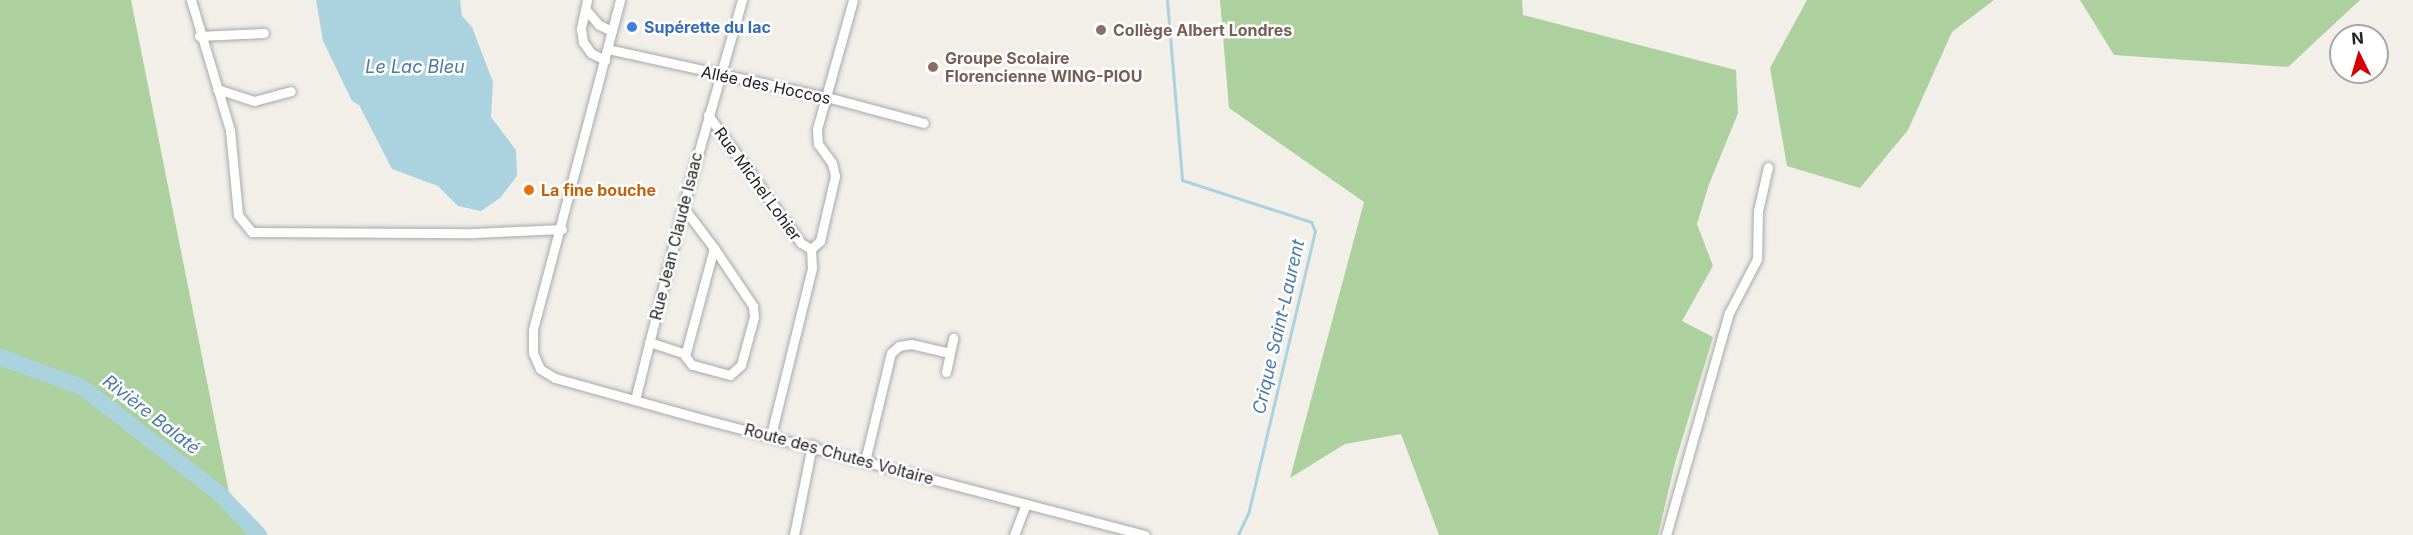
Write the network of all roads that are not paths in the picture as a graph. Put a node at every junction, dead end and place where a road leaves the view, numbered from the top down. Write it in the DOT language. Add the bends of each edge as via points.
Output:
graph roads {
  1 [pos="191,0"];
  2 [pos="620,0"];
  3 [pos="742,0"];
  4 [pos="853,0"];
  5 [pos="586,5"];
  6 [pos="612,31"];
  7 [pos="264,33"];
  8 [pos="199,36"];
  9 [pos="608,49"];
  10 [pos="605,60"];
  11 [pos="723,75"];
  12 [pos="217,89"];
  13 [pos="291,91"];
  14 [pos="827,98"];
  15 [pos="708,115"];
  16 [pos="924,123"];
  17 [pos="1768,167"];
  18 [pos="683,207"];
  19 [pos="561,229"];
  20 [pos="714,248"];
  21 [pos="811,249"];
  22 [pos="953,338"];
  23 [pos="649,342"];
  24 [pos="950,353"];
  25 [pos="686,354"];
  26 [pos="946,372"];
  27 [pos="635,400"];
  28 [pos="771,435"];
  29 [pos="813,445"];
  30 [pos="865,461"];
  31 [pos="1026,504"];
  32 [pos="794,535"];
  33 [pos="1014,535"];
  34 [pos="1145,535"];
  35 [pos="1666,535"];
  1 -- 8 [label="street"];
  2 -- 6 [label="street"];
  3 -- 11 [label="street, Rue Jean Claude Isaac"];
  4 -- 14 [label="street"];
  5 -- 6 [label="street" via="599,25"];
  5 -- 10 [label="street" via="581,29 583,42 591,53"];
  6 -- 9 [label="street"];
  7 -- 8 [label="street"];
  8 -- 12 [label="street"];
  9 -- 10 [label="street"];
  9 -- 11 [label="street, Allée des Hoccos"];
  10 -- 19 [label="street"];
  11 -- 14 [label="street, Allée des Hoccos"];
  11 -- 15 [label="street, Rue Jean Claude Isaac"];
  12 -- 13 [label="street" via="254,101"];
  12 -- 19 [label="street" via="230,130 238,214 252,232"];
  14 -- 16 [label="street, Allée des Hoccos"];
  14 -- 21 [label="street" via="817,141 832,163 835,176 820,241"];
  15 -- 18 [label="street, Rue Jean Claude Isaac"];
  15 -- 21 [label="street, Rue Michel Lohier" via="801,243"];
  17 -- 35 [label="street" via="1758,211 1757,259 1728,313"];
  18 -- 20 [label="street"];
  18 -- 23 [label="street, Rue Jean Claude Isaac"];
  19 -- 27 [label="street, Route des Chutes Voltaire" via="533,330 533,353 538,366 555,378"];
  20 -- 25 [label="street"];
  20 -- 25 [label="street" via="751,303 754,317 741,365 733,374 692,365"];
  21 -- 28 [label="street" via="812,268"];
  22 -- 24 [label="street"];
  23 -- 25 [label="street"];
  23 -- 27 [label="street, Rue Jean Claude Isaac"];
  24 -- 26 [label="street"];
  24 -- 30 [label="street" via="911,344 899,346 891,354"];
  27 -- 28 [label="street, Route des Chutes Voltaire"];
  28 -- 29 [label="street, Route des Chutes Voltaire"];
  29 -- 30 [label="street, Route des Chutes Voltaire"];
  29 -- 32 [label="street"];
  30 -- 31 [label="street, Route des Chutes Voltaire"];
  31 -- 33 [label="street"];
  31 -- 34 [label="street, Route des Chutes Voltaire"];
}
